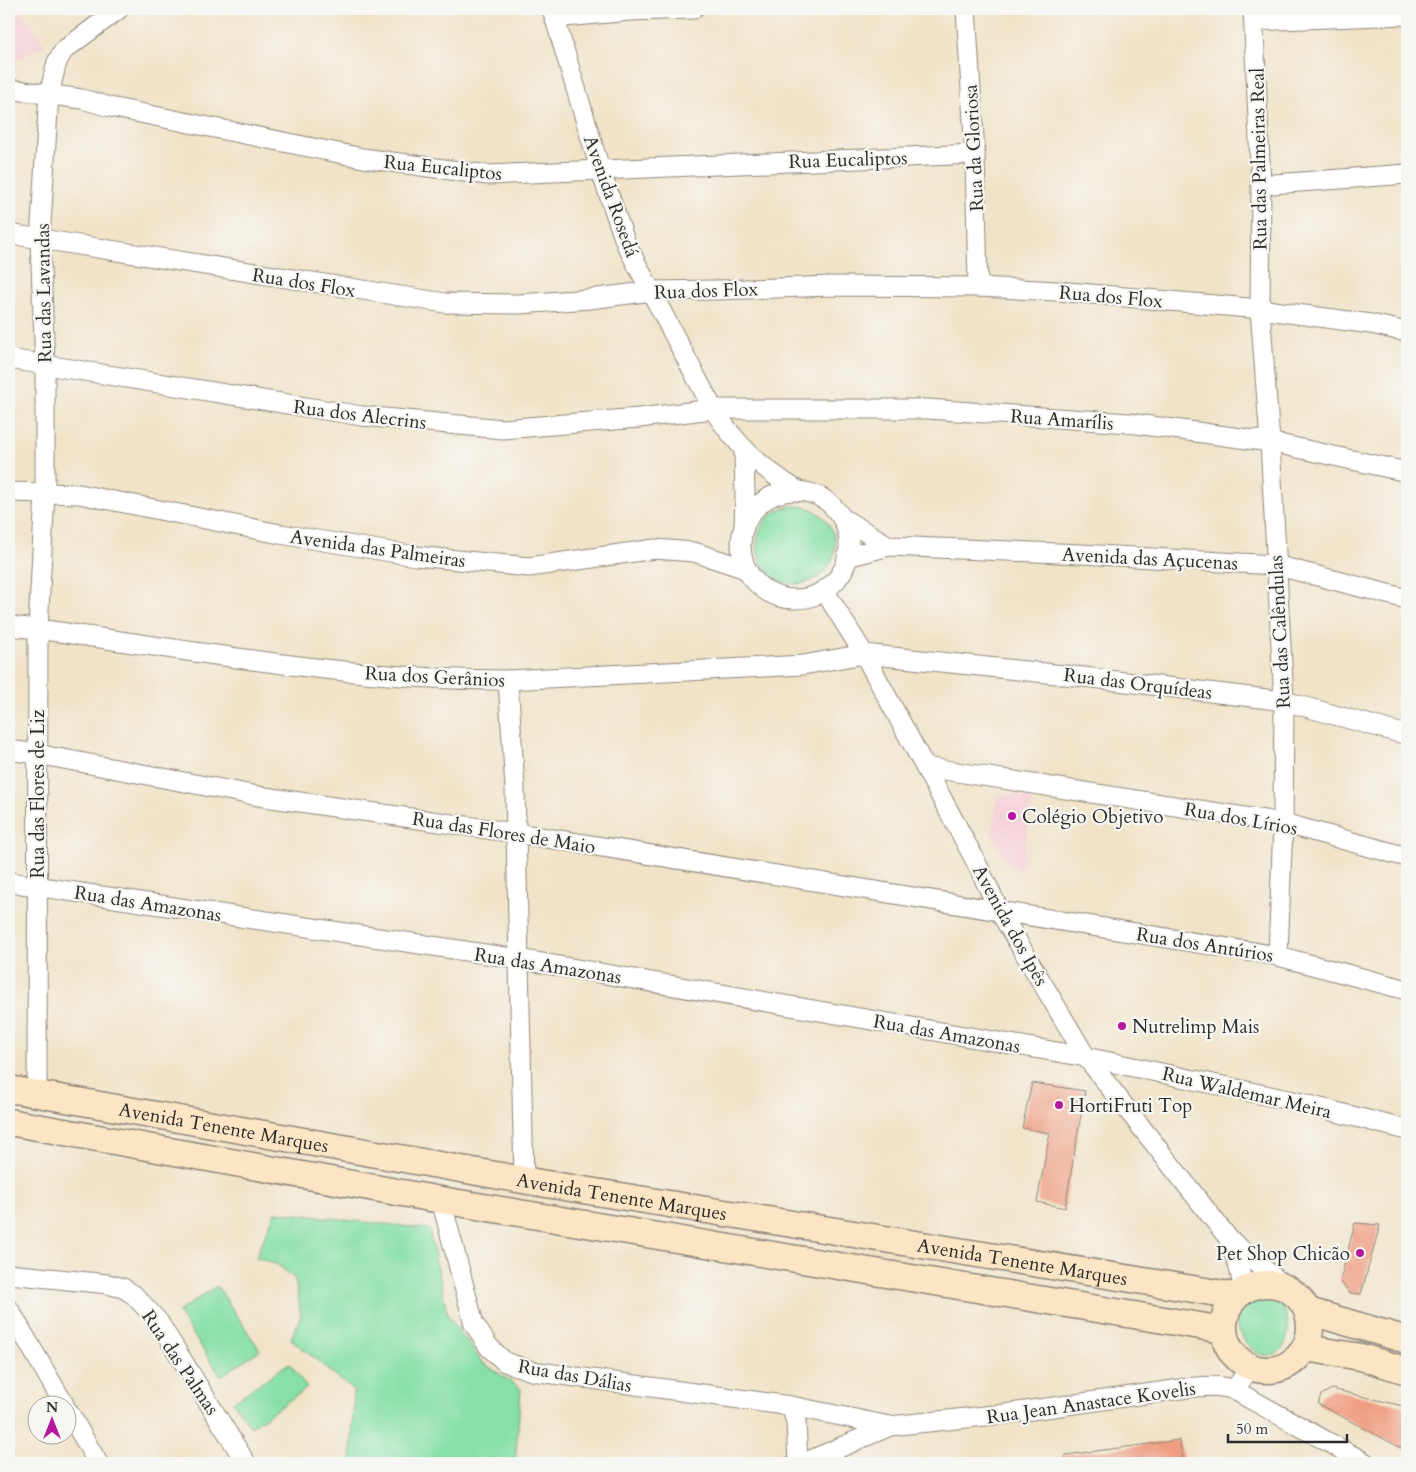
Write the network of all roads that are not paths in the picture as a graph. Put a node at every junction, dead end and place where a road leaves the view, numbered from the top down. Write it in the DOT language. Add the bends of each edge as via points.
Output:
graph roads {
  1 [pos="119,9"];
  2 [pos="693,9"];
  3 [pos="966,9"];
  4 [pos="553,13"];
  5 [pos="1254,15"];
  6 [pos="1407,15"];
  7 [pos="9,89"];
  8 [pos="49,94"];
  9 [pos="975,154"];
  10 [pos="600,169"];
  11 [pos="1407,174"];
  12 [pos="1260,185"];
  13 [pos="9,234"];
  14 [pos="40,240"];
  15 [pos="978,287"];
  16 [pos="652,291"];
  17 [pos="1260,309"];
  18 [pos="1407,332"];
  19 [pos="9,359"];
  20 [pos="45,366"];
  21 [pos="713,409"];
  22 [pos="1270,442"];
  23 [pos="744,450"];
  24 [pos="1407,472"];
  25 [pos="798,491"];
  26 [pos="9,492"];
  27 [pos="45,493"];
  28 [pos="842,518"];
  29 [pos="744,527"];
  30 [pos="890,546"];
  31 [pos="847,557"];
  32 [pos="1275,565"];
  33 [pos="746,569"];
  34 [pos="824,590"];
  35 [pos="1407,599"];
  36 [pos="9,626"];
  37 [pos="38,628"];
  38 [pos="864,654"];
  39 [pos="508,680"];
  40 [pos="1284,701"];
  41 [pos="1407,736"];
  42 [pos="9,750"];
  43 [pos="36,754"];
  44 [pos="925,767"];
  45 [pos="1283,823"];
  46 [pos="516,833"];
  47 [pos="1407,857"];
  48 [pos="9,882"];
  49 [pos="38,887"];
  50 [pos="1000,912"];
  51 [pos="1278,956"];
  52 [pos="518,959"];
  53 [pos="1407,990"];
  54 [pos="1086,1057"];
  55 [pos="9,1089"];
  56 [pos="36,1094"];
  57 [pos="9,1122"];
  58 [pos="1407,1130"];
  59 [pos="524,1180"];
  60 [pos="441,1200"];
  61 [pos="1229,1239"];
  62 [pos="9,1274"];
  63 [pos="1284,1286"];
  64 [pos="1240,1293"];
  65 [pos="9,1309"];
  66 [pos="1308,1311"];
  67 [pos="1224,1330"];
  68 [pos="1407,1340"];
  69 [pos="1305,1348"];
  70 [pos="1251,1367"];
  71 [pos="1407,1371"];
  72 [pos="1234,1390"];
  73 [pos="58,1394"];
  74 [pos="791,1406"];
  75 [pos="890,1426"];
  76 [pos="78,1428"];
  77 [pos="98,1463"];
  78 [pos="246,1463"];
  79 [pos="798,1463"];
  80 [pos="804,1463"];
  81 [pos="1366,1463"];
  1 -- 8 [label="street, Rua das Lavandas" via="64,50"];
  2 -- 4 [label="street"];
  3 -- 9 [label="street, Rua da Gloriosa"];
  4 -- 10 [label="street, Avenida Rosedá"];
  5 -- 6 [label="street"];
  5 -- 12 [label="street, Rua das Palmeiras Real"];
  7 -- 8 [label="street, Rua Eucaliptos"];
  8 -- 10 [label="street, Rua Eucaliptos" via="401,164 487,175"];
  8 -- 14 [label="street, Rua das Lavandas"];
  9 -- 10 [label="street, Rua Eucaliptos"];
  9 -- 15 [label="street, Rua da Gloriosa"];
  10 -- 16 [label="street, Avenida Rosedá" via="626,244"];
  11 -- 12 [label="street"];
  12 -- 17 [label="street, Rua das Palmeiras Real"];
  13 -- 14 [label="street, Rua dos Flox"];
  14 -- 16 [label="street, Rua dos Flox" via="444,303 519,304"];
  14 -- 20 [label="street, Rua das Lavandas"];
  15 -- 16 [label="street, Rua dos Flox" via="831,286"];
  15 -- 17 [label="street, Rua dos Flox"];
  16 -- 21 [label="street, Avenida Rosedá"];
  17 -- 18 [label="street, Rua dos Flox"];
  17 -- 22 [label="street, Rua das Calêndulas"];
  19 -- 20 [label="street, Rua dos Alecrins"];
  20 -- 21 [label="street, Rua dos Alecrins" via="362,416 503,430"];
  20 -- 27 [label="street, Rua das Lavandas"];
  21 -- 22 [label="street, Rua Amarílis" via="928,410 1129,423"];
  21 -- 23 [label="street, Avenida Rosedá"];
  22 -- 24 [label="street, Rua Amarílis"];
  22 -- 32 [label="street, Rua das Calêndulas"];
  23 -- 25 [label="street, Avenida Rosedá" via="772,475"];
  23 -- 29 [label="street"];
  25 -- 28 [label="street" via="823,499"];
  25 -- 29 [label="street" via="784,492 760,503"];
  26 -- 27 [label="street, Avenida das Palmeiras"];
  27 -- 33 [label="street, Avenida das Palmeiras" via="79,494 280,534 416,556 529,567 655,549 694,552"];
  27 -- 37 [label="street, Rua das Flores de Liz"];
  28 -- 30 [label="street, Avenida das Açucenas"];
  28 -- 31 [label="street" via="849,544"];
  29 -- 33 [label="street" via="741,541"];
  30 -- 31 [label="street, Avenida das Açucenas"];
  30 -- 32 [label="street, Avenida das Açucenas"];
  31 -- 34 [label="street" via="836,580"];
  32 -- 35 [label="street, Avenida das Açucenas"];
  32 -- 40 [label="street, Rua das Calêndulas"];
  33 -- 34 [label="street" via="754,581 778,596 793,599 809,597"];
  34 -- 38 [label="street, Avenida dos Ipês"];
  36 -- 37 [label="street, Rua dos Gerânios"];
  37 -- 39 [label="street, Rua dos Gerânios" via="269,662 396,676"];
  37 -- 43 [label="street, Rua das Flores de Liz"];
  38 -- 39 [label="street, Rua dos Gerânios" via="803,665"];
  38 -- 40 [label="street, Rua das Orquídeas"];
  38 -- 44 [label="street, Avenida dos Ipês"];
  39 -- 46 [label="street"];
  40 -- 41 [label="street, Rua das Orquídeas"];
  40 -- 45 [label="street, Rua das Calêndulas"];
  42 -- 43 [label="street, Rua das Flores de Maio"];
  43 -- 46 [label="street, Rua das Flores de Maio" via="258,796"];
  43 -- 49 [label="street, Rua das Flores de Liz"];
  44 -- 45 [label="street, Rua dos Lírios"];
  44 -- 50 [label="street, Avenida dos Ipês"];
  45 -- 47 [label="street, Rua dos Lírios"];
  45 -- 51 [label="street, Rua das Calêndulas"];
  46 -- 50 [label="street, Rua das Flores de Maio"];
  46 -- 52 [label="street"];
  48 -- 49 [label="street, Rua das Amazonas"];
  49 -- 52 [label="street, Rua das Amazonas"];
  49 -- 56 [label="street, Rua das Flores de Liz"];
  50 -- 51 [label="street, Rua dos Antúrios"];
  50 -- 54 [label="street, Avenida dos Ipês"];
  51 -- 53 [label="street, Rua dos Antúrios"];
  52 -- 54 [label="street, Rua das Amazonas"];
  52 -- 59 [label="street"];
  54 -- 58 [label="street, Rua Waldemar Meira" via="1293,1101"];
  54 -- 61 [label="street, Avenida dos Ipês"];
  55 -- 56 [label="main road, Avenida Tenente Marques"];
  56 -- 59 [label="main road, Avenida Tenente Marques"];
  57 -- 60 [label="main road, Avenida Tenente Marques"];
  59 -- 64 [label="main road, Avenida Tenente Marques"];
  60 -- 67 [label="main road, Avenida Tenente Marques"];
  60 -- 74 [label="street, Rua das Dálias" via="474,1324 488,1347 505,1362 532,1371"];
  61 -- 63 [label="street, Avenida dos Ipês"];
  61 -- 64 [label="street, Avenida dos Ipês" via="1239,1268"];
  62 -- 78 [label="street, Rua das Palmas" via="108,1284 134,1295 158,1321"];
  63 -- 64 [label="main road, Avenida Tenente Marques" via="1263,1284"];
  63 -- 66 [label="main road" via="1298,1296"];
  64 -- 67 [label="main road" via="1228,1306"];
  65 -- 73 [label="street"];
  66 -- 68 [label="main road"];
  66 -- 69 [label="main road" via="1311,1324"];
  67 -- 70 [label="main road" via="1232,1353"];
  69 -- 70 [label="main road" via="1292,1362 1276,1370"];
  69 -- 71 [label="main road" via="1361,1357"];
  70 -- 72 [label="street"];
  72 -- 75 [label="street, Rua Jean Anastace Kovelis" via="1195,1387 1004,1414"];
  72 -- 81 [label="street, Rua Jean Anastace Kovelis"];
  74 -- 75 [label="street, Rua das Dálias"];
  74 -- 79 [label="street" via="796,1422"];
  75 -- 80 [label="street, Rua Jean Anastace Kovelis"];
  76 -- 77 [label="street"];
}
